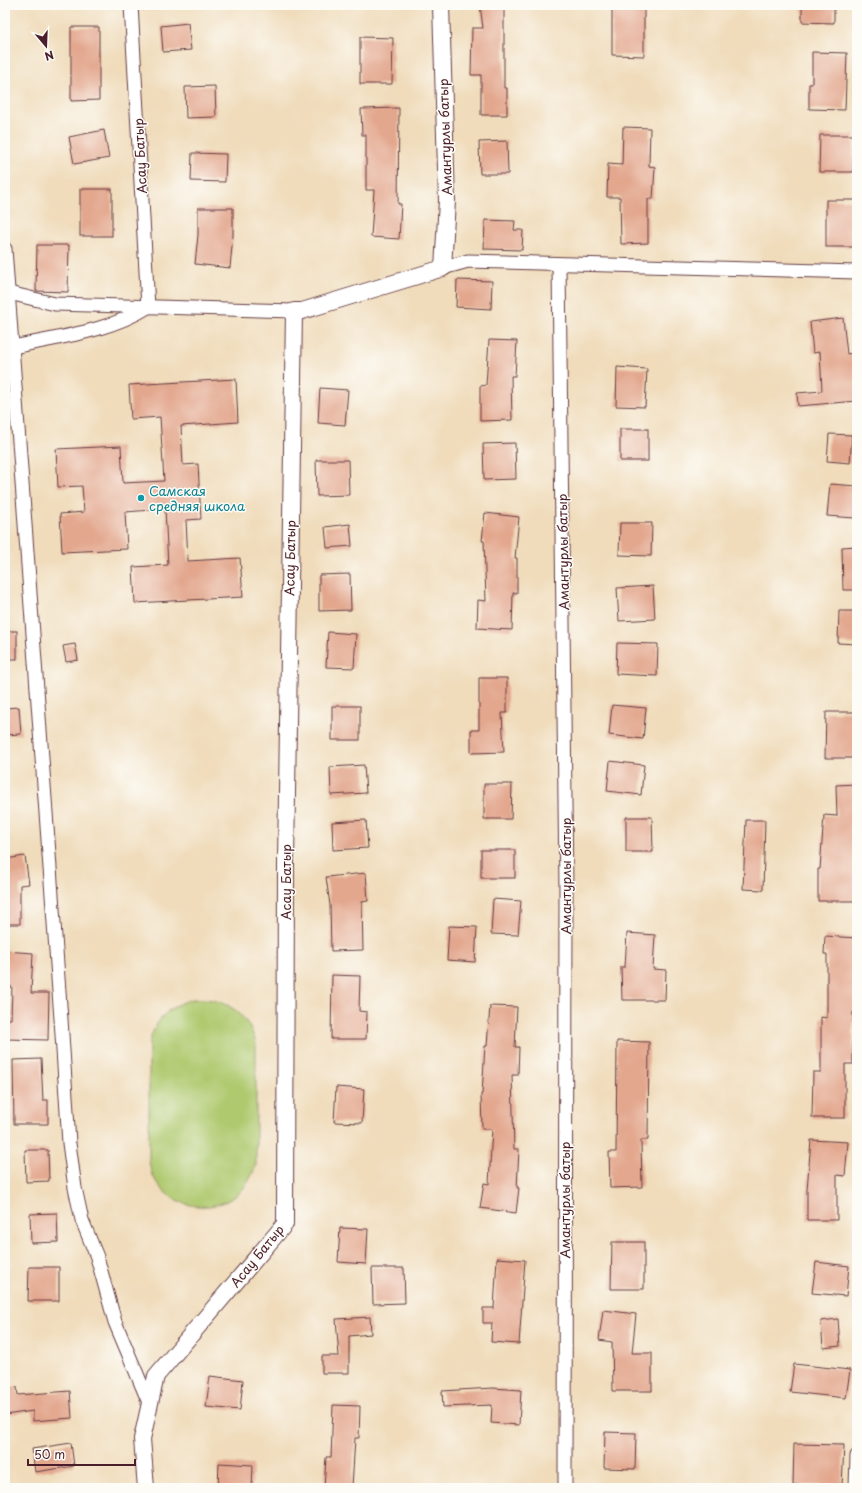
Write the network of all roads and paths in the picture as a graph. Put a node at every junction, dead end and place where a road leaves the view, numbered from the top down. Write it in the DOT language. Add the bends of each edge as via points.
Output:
graph roads {
  1 [pos="132,5"];
  2 [pos="441,5"];
  3 [pos="5,249"];
  4 [pos="560,264"];
  5 [pos="444,268"];
  6 [pos="857,272"];
  7 [pos="6,292"];
  8 [pos="148,307"];
  9 [pos="294,311"];
  10 [pos="13,347"];
  11 [pos="150,1405"];
  12 [pos="857,1456"];
  13 [pos="146,1488"];
  14 [pos="565,1488"];
  15 [pos="856,1488"];
  1 -- 8 [label="street, Асау Батыр"];
  2 -- 5 [label="street, Амантурлы батыр" via="448,202"];
  3 -- 7 [label="street"];
  4 -- 5 [label="street" via="468,261"];
  4 -- 6 [label="street"];
  4 -- 14 [label="street, Амантурлы батыр" via="566,890"];
  5 -- 9 [label="street" via="302,311"];
  7 -- 8 [label="street" via="55,304"];
  7 -- 10 [label="street"];
  8 -- 9 [label="street"];
  8 -- 10 [label="street" via="103,328"];
  9 -- 11 [label="street, Асау Батыр" via="286,862 286,1224 156,1376"];
  10 -- 11 [label="street" via="69,1143 82,1220 97,1257 115,1322"];
  11 -- 13 [label="street, Асау Батыр" via="142,1439"];
  12 -- 15 [label="street"];
}
